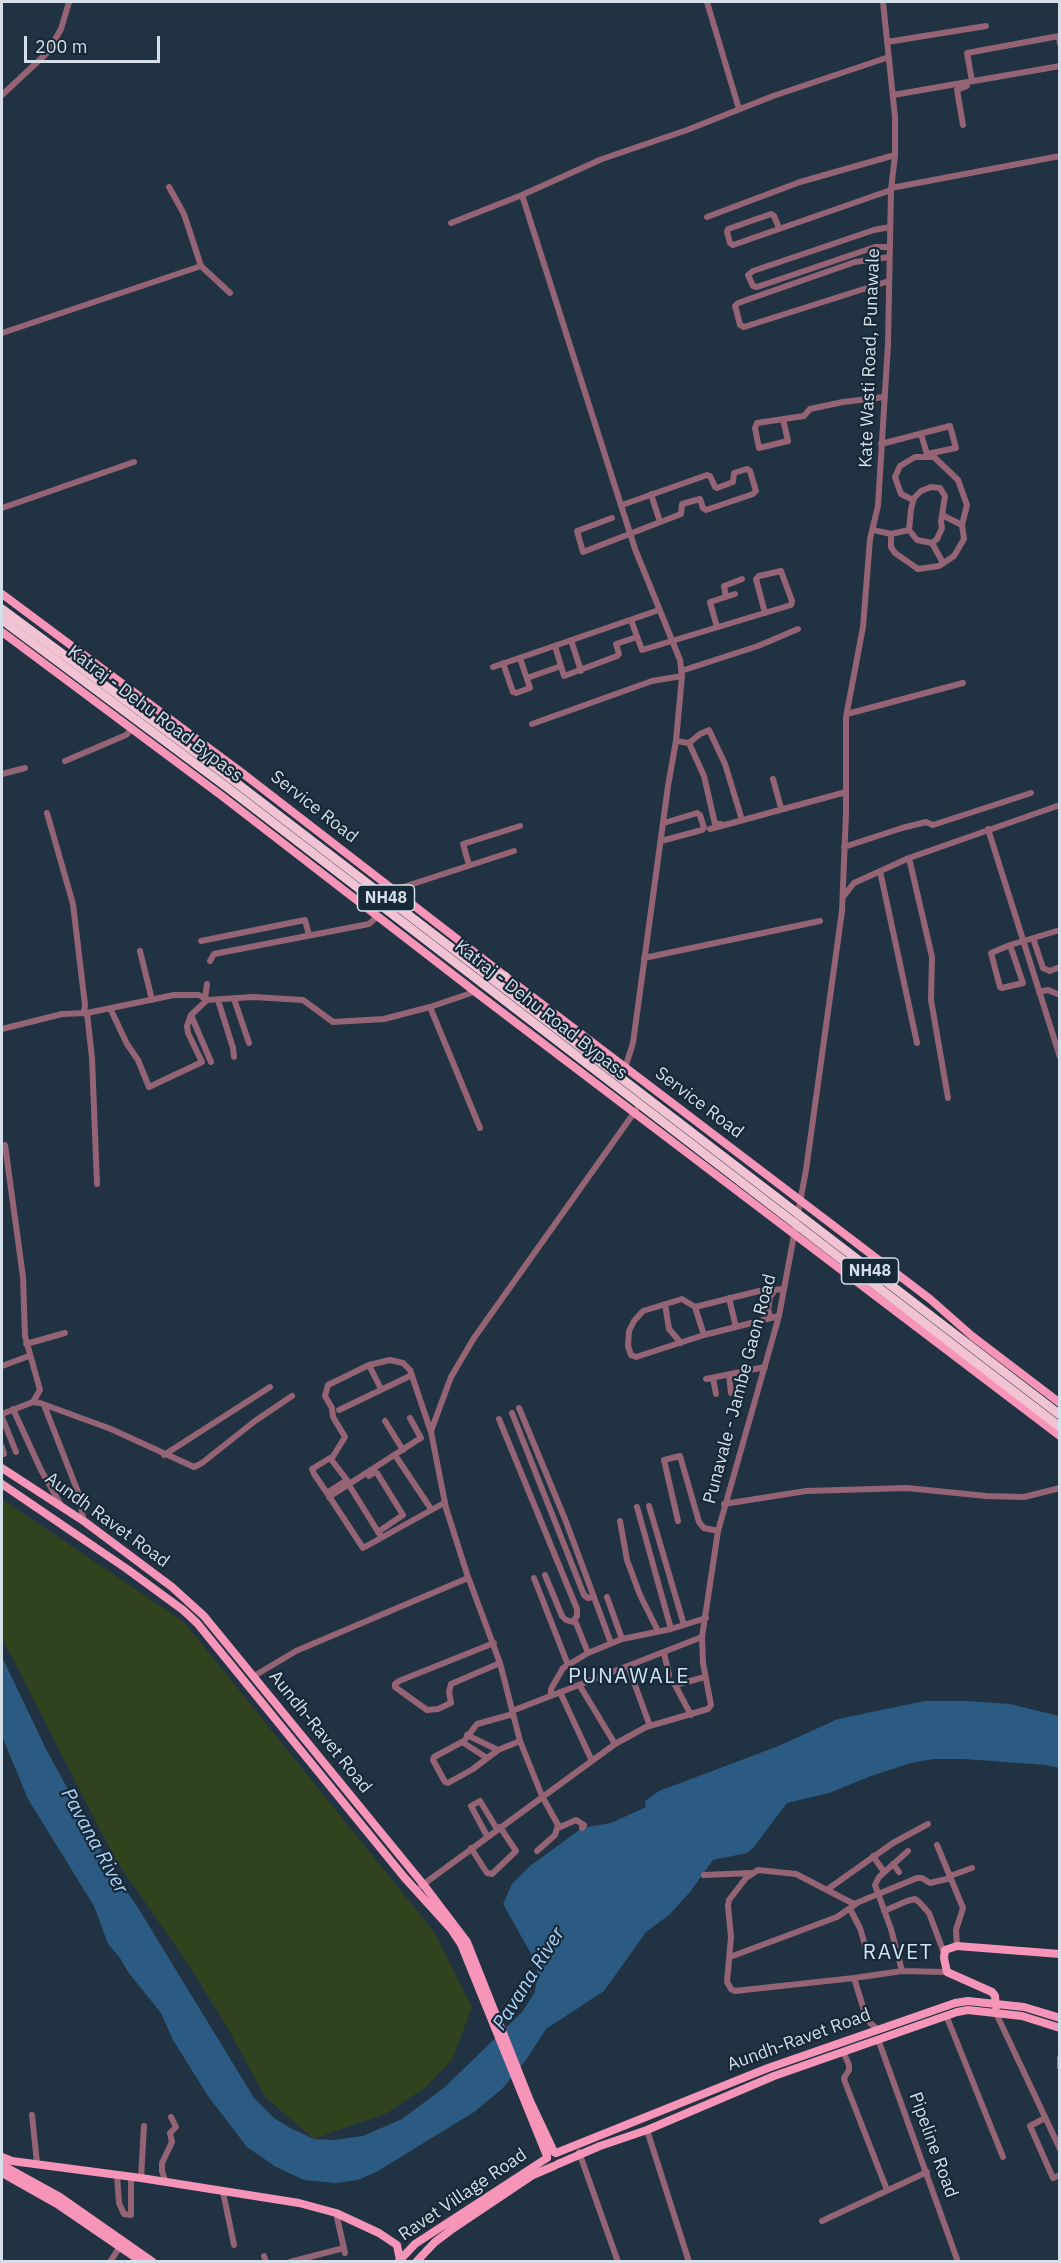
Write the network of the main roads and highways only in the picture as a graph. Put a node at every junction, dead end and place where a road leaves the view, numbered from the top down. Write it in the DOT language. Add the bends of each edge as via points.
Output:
graph roads {
  1 [pos="2,594"];
  2 [pos="2,609"];
  3 [pos="2,620"];
  4 [pos="2,632"];
  5 [pos="146,701"];
  6 [pos="138,710"];
  7 [pos="287,834"];
  8 [pos="276,837"];
  9 [pos="405,899"];
  10 [pos="389,901"];
  11 [pos="432,920"];
  12 [pos="426,930"];
  13 [pos="452,950"];
  14 [pos="505,976"];
  15 [pos="636,1109"];
  16 [pos="800,1228"];
  17 [pos="1058,1399"];
  18 [pos="1059,1415"];
  19 [pos="1059,1427"];
  20 [pos="1059,1436"];
  21 [pos="2,1468"];
  22 [pos="2,1484"];
  23 [pos="190,1603"];
  24 [pos="183,1610"];
  25 [pos="419,1887"];
  26 [pos="1059,1954"];
  27 [pos="996,2008"];
  28 [pos="1059,2018"];
  29 [pos="1059,2028"];
  30 [pos="878,2034"];
  31 [pos="551,2155"];
  32 [pos="2,2157"];
  33 [pos="12,2161"];
  34 [pos="2,2165"];
  35 [pos="556,2165"];
  36 [pos="2,2172"];
  37 [pos="58,2200"];
  38 [pos="379,2233"];
  39 [pos="122,2243"];
  40 [pos="414,2245"];
  41 [pos="424,2252"];
  42 [pos="399,2261"];
  43 [pos="142,2262"];
  44 [pos="153,2262"];
  45 [pos="416,2262"];
  1 -- 5 [label="main road, Service Road"];
  2 -- 6 [label="highway, Katraj - Dehu Road Bypass / NH48"];
  3 -- 7 [label="highway, Katraj - Dehu Road Bypass / NH48"];
  4 -- 8 [label="main road"];
  5 -- 6 [label="highway"];
  5 -- 9 [label="main road, Service Road"];
  6 -- 10 [label="highway, Katraj - Dehu Road Bypass / NH48"];
  7 -- 8 [label="highway"];
  7 -- 15 [label="highway, Katraj - Dehu Road Bypass / NH48"];
  8 -- 15 [label="main road" via="474,992"];
  9 -- 10 [label="highway"];
  9 -- 11 [label="main road, Service Road"];
  10 -- 12 [label="highway, Katraj - Dehu Road Bypass / NH48"];
  11 -- 12 [label="highway"];
  11 -- 14 [label="main road, Service Road"];
  12 -- 13 [label="highway, Katraj - Dehu Road Bypass / NH48"];
  13 -- 14 [label="highway" via="463,952 493,973"];
  13 -- 16 [label="highway, Katraj - Dehu Road Bypass / NH48" via="794,1212"];
  14 -- 17 [label="main road, Service Road"];
  15 -- 16 [label="main road"];
  15 -- 16 [label="highway, Katraj - Dehu Road Bypass / NH48"];
  16 -- 18 [label="highway, Katraj - Dehu Road Bypass / NH48"];
  16 -- 19 [label="highway, Katraj - Dehu Road Bypass / NH48"];
  16 -- 20 [label="main road"];
  21 -- 23 [label="main road, Aundh Ravet Road" via="85,1522"];
  22 -- 24 [label="main road, Aundh Ravet Road"];
  23 -- 25 [label="main road, Aundh-Ravet Road" via="213,1625"];
  24 -- 25 [label="main road, Aundh-Ravet Road"];
  25 -- 31 [label="main road" via="453,1927"];
  26 -- 27 [label="main road" via="949,1948 944,1953 947,1972 992,1992"];
  27 -- 28 [label="main road, Aundh-Ravet Road" via="1029,2007"];
  27 -- 29 [label="main road, Aundh-Ravet Road"];
  27 -- 30 [label="main road, Aundh-Ravet Road" via="968,2010"];
  27 -- 30 [label="main road, Aundh-Ravet Road" via="955,2002"];
  30 -- 31 [label="main road, Aundh-Ravet Road" via="768,2068"];
  30 -- 35 [label="main road, Aundh-Ravet Road"];
  31 -- 35 [label="main road" via="549,2164"];
  31 -- 40 [label="main road, Ravet Village Road"];
  32 -- 33 [label="main road"];
  33 -- 36 [label="main road"];
  33 -- 38 [label="main road" via="299,2203 336,2213"];
  34 -- 37 [label="main road"];
  35 -- 41 [label="main road, Ravet Village Road" via="511,2189"];
  36 -- 37 [label="main road"];
  37 -- 39 [label="main road"];
  38 -- 40 [label="main road"];
  38 -- 42 [label="main road" via="397,2245"];
  39 -- 43 [label="main road"];
  39 -- 44 [label="main road"];
  40 -- 41 [label="main road" via="420,2244"];
  40 -- 42 [label="main road, Ravet Village Road"];
  41 -- 45 [label="main road, Ravet Village Road"];
}
